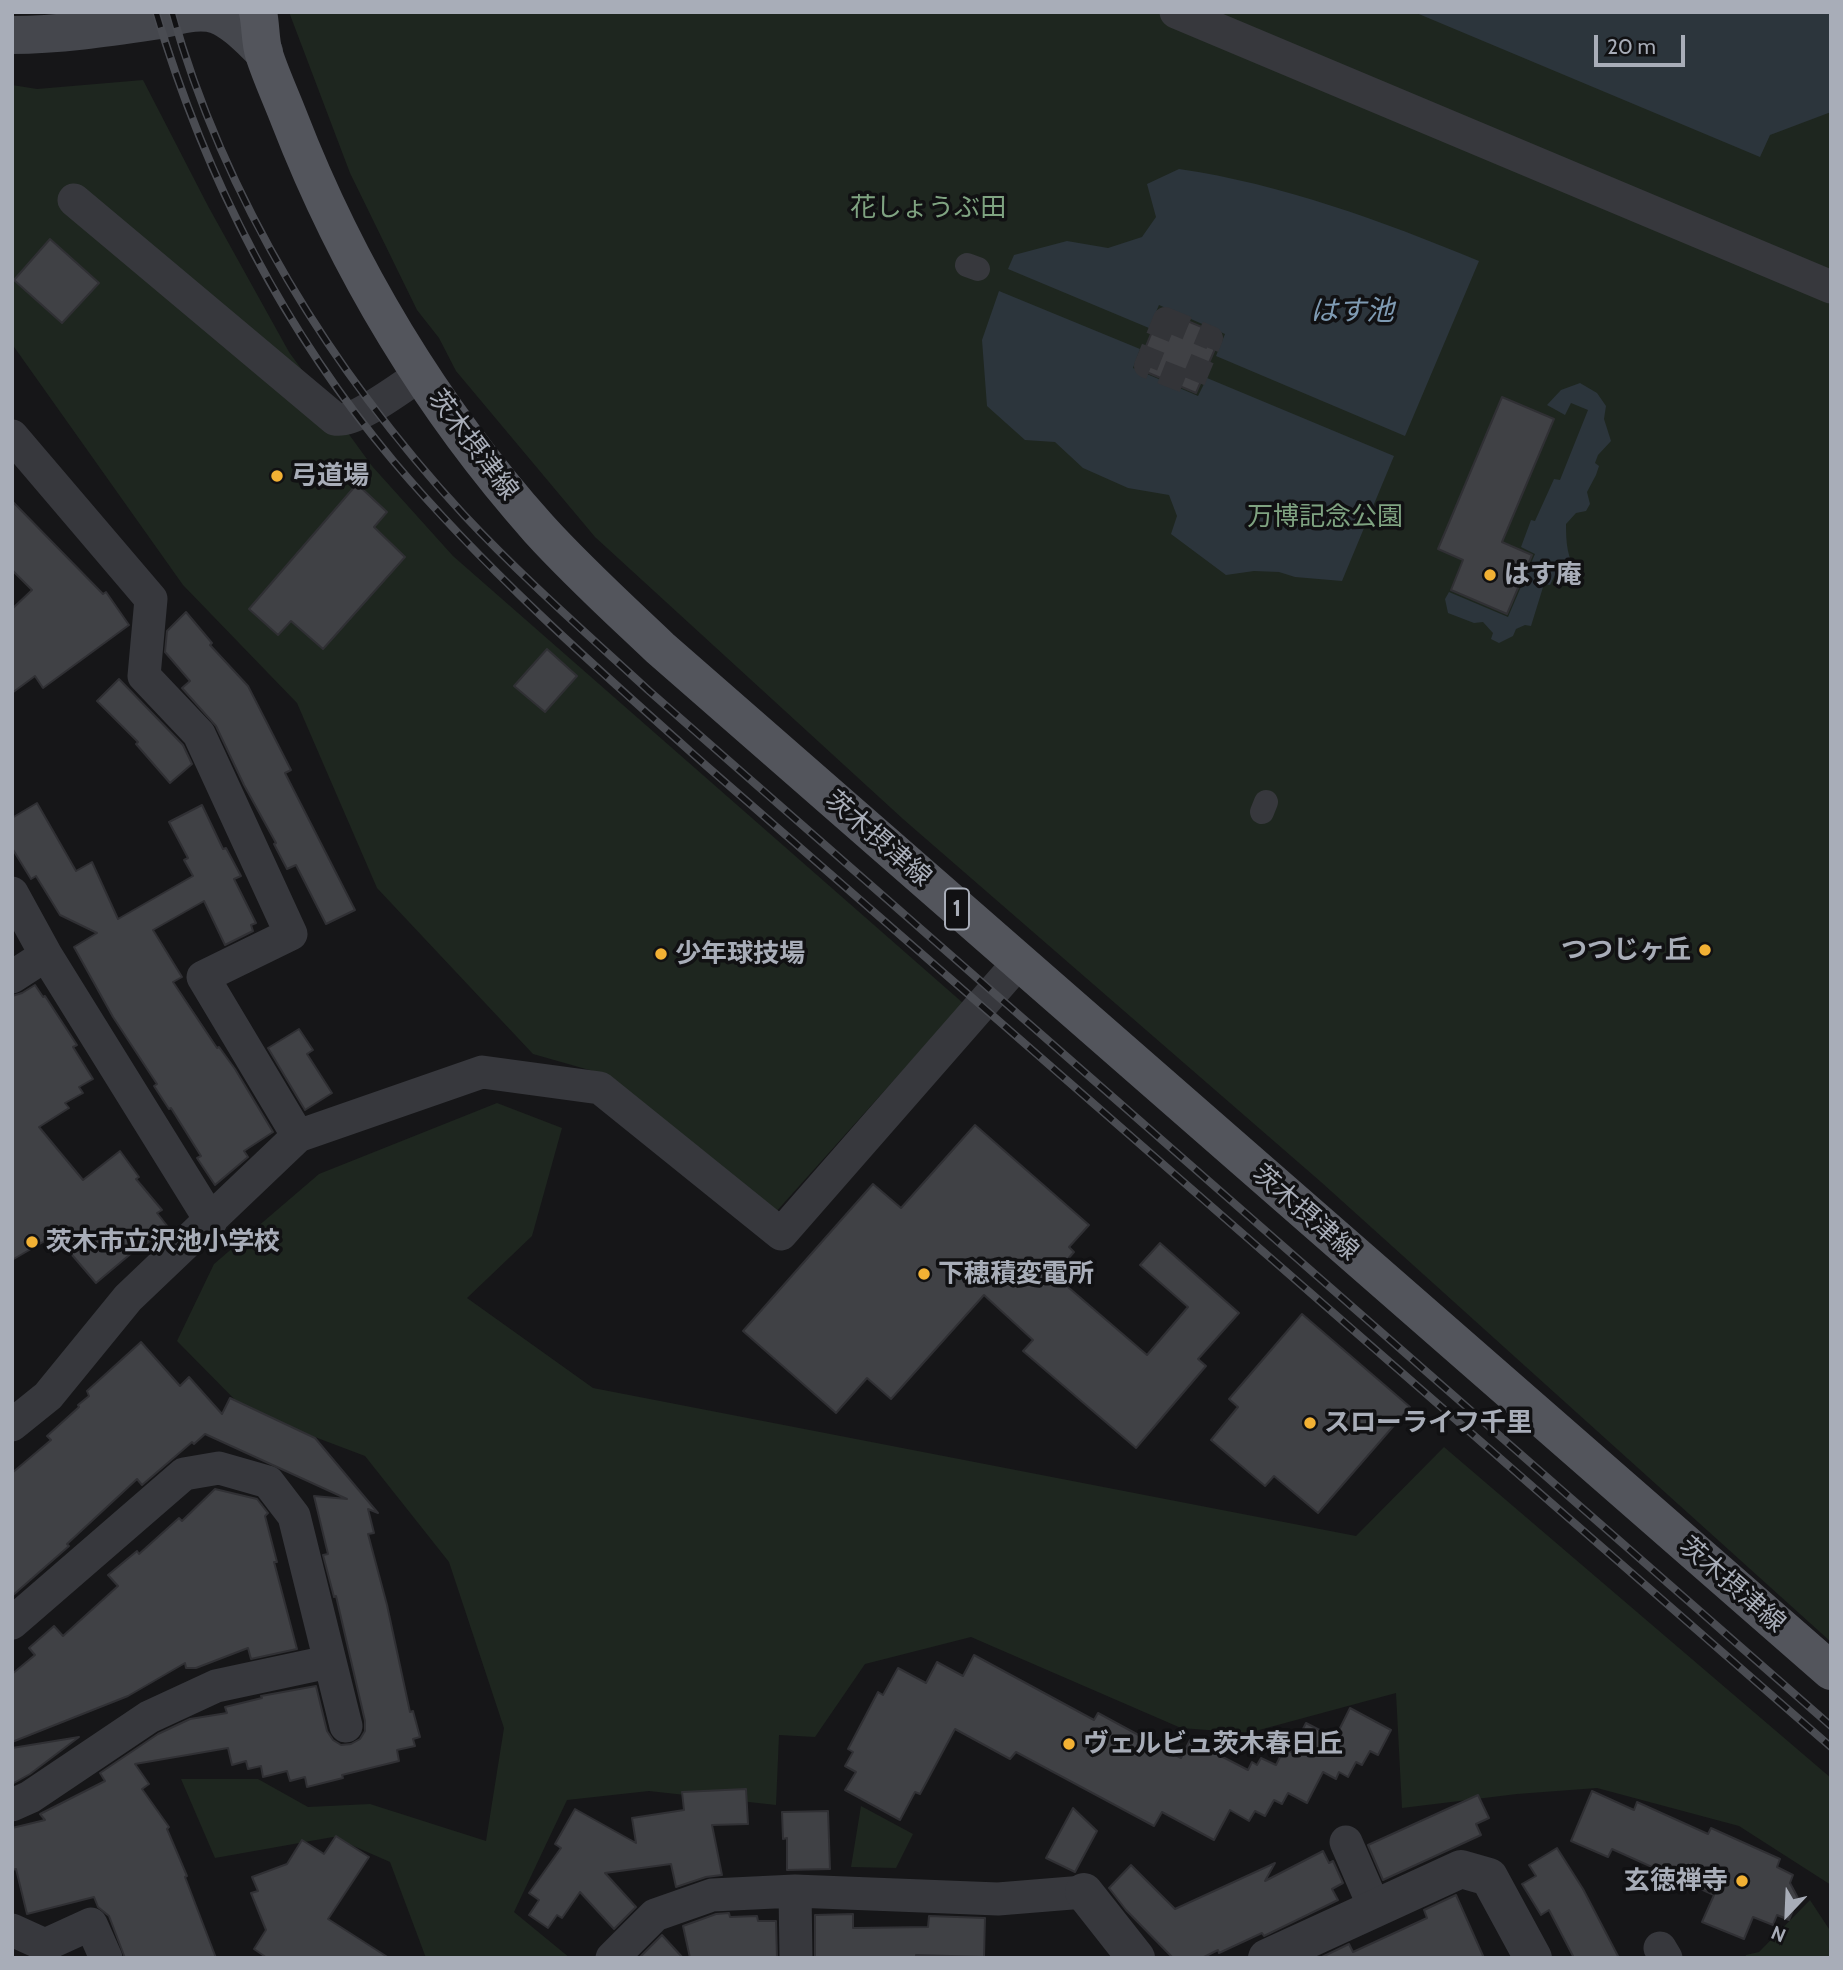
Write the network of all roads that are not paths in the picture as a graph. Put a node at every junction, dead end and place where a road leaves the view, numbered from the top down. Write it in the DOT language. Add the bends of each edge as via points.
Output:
graph roads {
  1 [pos="258,12"];
  2 [pos="1176,12"];
  3 [pos="12,35"];
  4 [pos="264,52"];
  5 [pos="74,200"];
  6 [pos="1831,287"];
  7 [pos="420,375"];
  8 [pos="12,436"];
  9 [pos="12,893"];
  10 [pos="46,956"];
  11 [pos="1019,962"];
  12 [pos="12,977"];
  13 [pos="298,1136"];
  14 [pos="211,1222"];
  15 [pos="12,1425"];
  16 [pos="12,1622"];
  17 [pos="328,1662"];
  18 [pos="1831,1671"];
  19 [pos="346,1726"];
  20 [pos="12,1805"];
  21 [pos="1346,1842"];
  22 [pos="795,1891"];
  23 [pos="1084,1892"];
  24 [pos="1375,1909"];
  25 [pos="12,1930"];
  26 [pos="106,1958"];
  27 [pos="612,1958"];
  28 [pos="796,1958"];
  29 [pos="1136,1958"];
  30 [pos="1267,1958"];
  31 [pos="1533,1958"];
  1 -- 4 [label="main road, 茨木摂津線 / 1"];
  2 -- 6 [label="street"];
  3 -- 4 [label="main road" via="49,35 183,14 215,15"];
  4 -- 7 [label="main road, 茨木摂津線 / 1" via="338,231"];
  5 -- 7 [label="street" via="335,419 364,410"];
  7 -- 11 [label="main road, 茨木摂津線 / 1" via="502,486 595,586"];
  8 -- 13 [label="street" via="152,599 144,676 199,734 292,933 203,977"];
  9 -- 10 [label="street"];
  10 -- 12 [label="street"];
  10 -- 14 [label="street"];
  11 -- 13 [label="street" via="781,1234 600,1088 482,1073"];
  11 -- 18 [label="main road, 茨木摂津線 / 1"];
  13 -- 14 [label="street"];
  14 -- 15 [label="street" via="128,1298 48,1396"];
  16 -- 17 [label="street" via="184,1474 219,1468 268,1482 293,1516"];
  17 -- 19 [label="street"];
  17 -- 20 [label="street" via="216,1686 149,1717"];
  21 -- 24 [label="street"];
  22 -- 23 [label="street" via="998,1899"];
  22 -- 27 [label="street" via="712,1895 655,1915"];
  22 -- 28 [label="street"];
  23 -- 29 [label="street"];
  24 -- 30 [label="street"];
  24 -- 31 [label="street" via="1461,1869 1489,1877"];
  25 -- 26 [label="street" via="45,1945 91,1924"];
}
